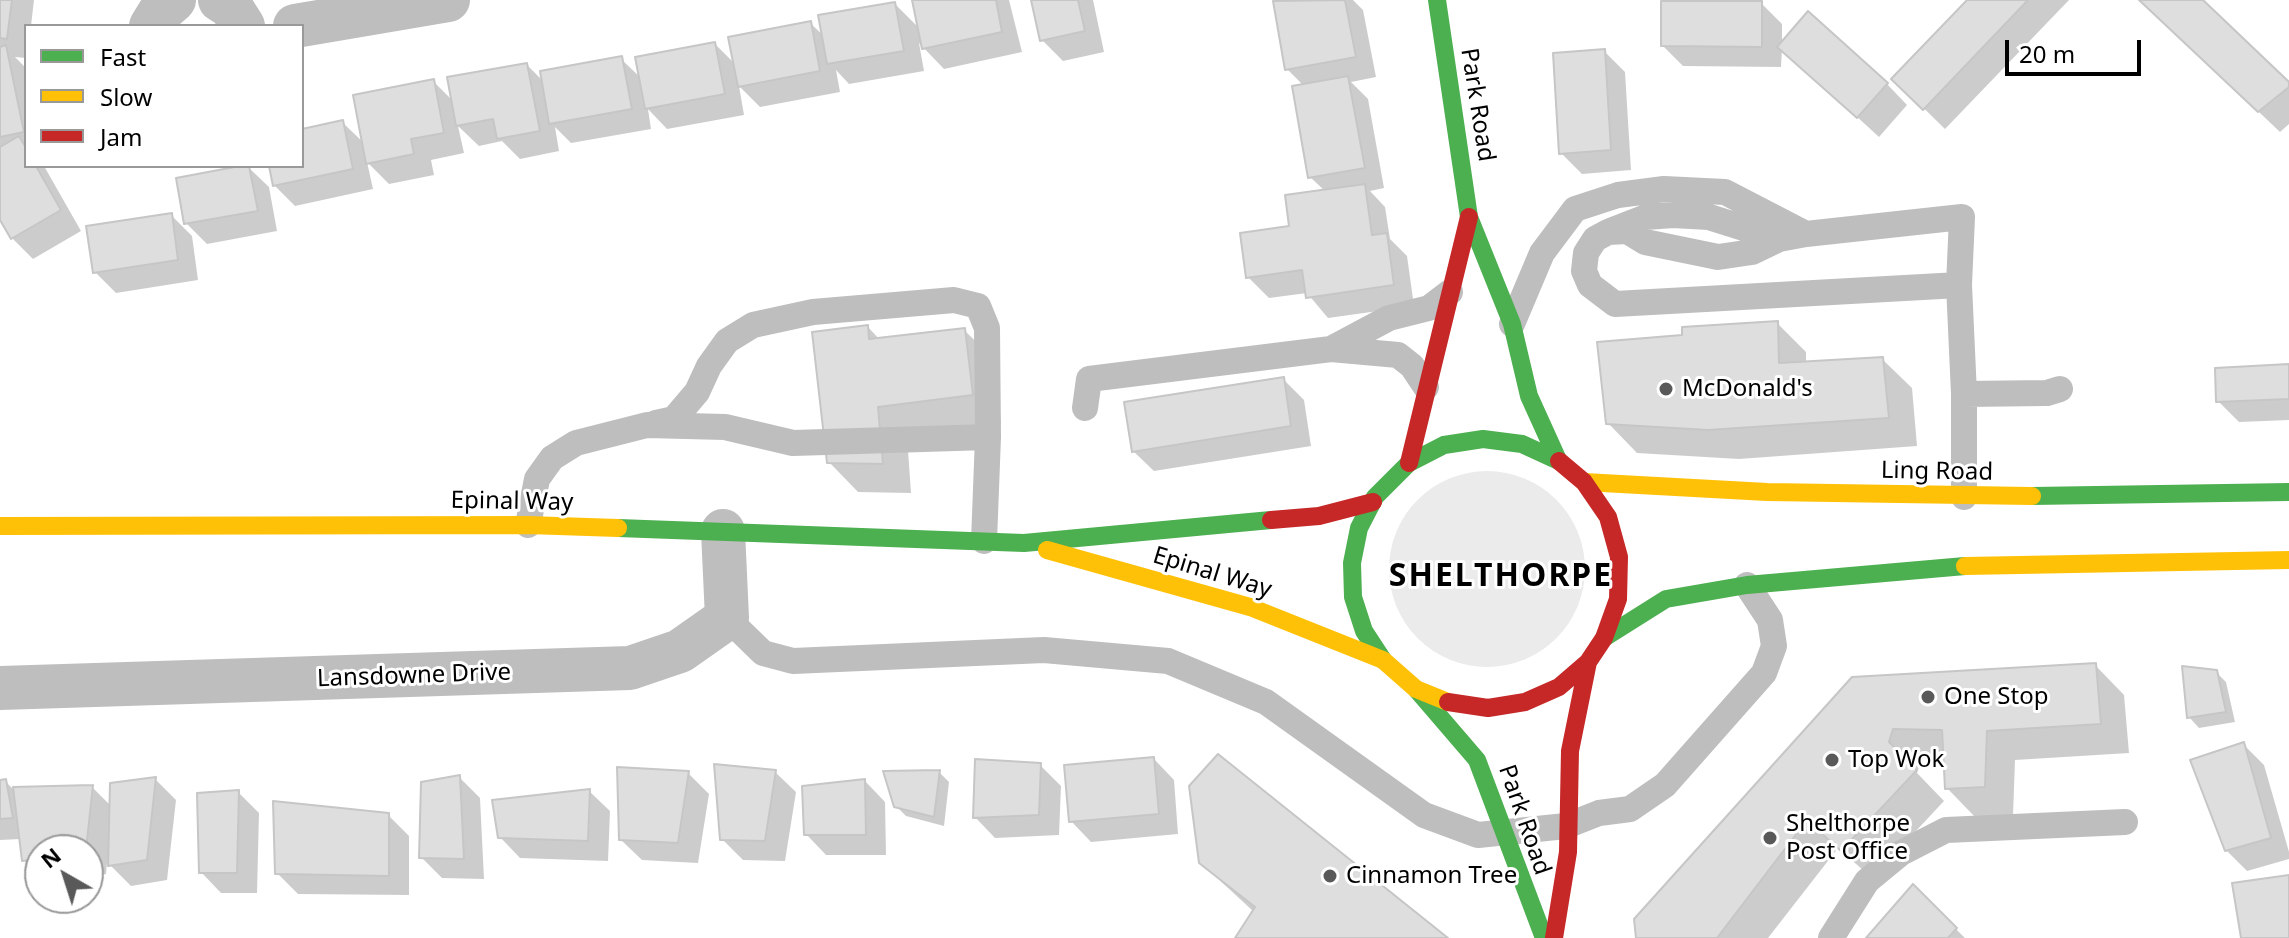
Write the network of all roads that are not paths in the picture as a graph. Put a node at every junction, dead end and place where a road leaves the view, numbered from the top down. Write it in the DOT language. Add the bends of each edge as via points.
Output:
graph roads {
  1 [pos="174,0"];
  2 [pos="220,0"];
  3 [pos="448,0"];
  4 [pos="1437,0"];
  5 [pos="152,24"];
  6 [pos="242,24"];
  7 [pos="304,24"];
  8 [pos="1469,217"];
  9 [pos="1608,232"];
  10 [pos="1806,234"];
  11 [pos="1779,239"];
  12 [pos="1959,285"];
  13 [pos="1450,292"];
  14 [pos="1512,324"];
  15 [pos="1331,349"];
  16 [pos="1426,387"];
  17 [pos="2060,389"];
  18 [pos="1964,394"];
  19 [pos="1085,408"];
  20 [pos="647,425"];
  21 [pos="988,437"];
  22 [pos="1558,460"];
  23 [pos="1409,463"];
  24 [pos="1584,482"];
  25 [pos="2289,492"];
  26 [pos="1964,497"];
  27 [pos="1373,502"];
  28 [pos="528,525"];
  29 [pos="0,526"];
  30 [pos="723,531"];
  31 [pos="984,541"];
  32 [pos="1024,543"];
  33 [pos="2289,560"];
  34 [pos="1747,585"];
  35 [pos="727,618"];
  36 [pos="1604,638"];
  37 [pos="1383,660"];
  38 [pos="1588,662"];
  39 [pos="0,688"];
  40 [pos="1416,689"];
  41 [pos="2125,822"];
  42 [pos="1566,826"];
  43 [pos="1507,832"];
  44 [pos="1544,938"];
  45 [pos="1554,938"];
  46 [pos="1831,938"];
  1 -- 5 [label="street"];
  2 -- 6 [label="street"];
  3 -- 7 [label="street"];
  4 -- 8 [label="main road, Park Road"];
  8 -- 13 [label="main road, Park Road"];
  8 -- 14 [label="main road, Park Road"];
  9 -- 11 [label="lane" via="1646,217 1673,215 1709,217"];
  9 -- 11 [label="lane" via="1627,231 1645,242 1718,257 1752,252"];
  9 -- 12 [label="lane" via="1586,253 1584,271 1596,291 1615,304"];
  10 -- 11 [label="lane"];
  10 -- 12 [label="lane" via="1962,217"];
  10 -- 14 [label="lane" via="1725,192 1664,189 1618,195 1575,209 1542,253"];
  12 -- 18 [label="lane"];
  13 -- 15 [label="lane" via="1429,308 1389,318"];
  13 -- 16 [label="main road, Park Road"];
  14 -- 22 [label="main road, Park Road" via="1529,396"];
  15 -- 16 [label="lane" via="1398,355"];
  15 -- 19 [label="lane" via="1089,379"];
  16 -- 23 [label="main road, Park Road"];
  17 -- 18 [label="lane"];
  18 -- 26 [label="lane"];
  20 -- 21 [label="lane" via="725,427 793,443"];
  20 -- 21 [label="lane" via="674,419 727,341 753,325 813,312 954,300 978,306 987,328"];
  20 -- 28 [label="lane" via="576,443 552,458 537,479"];
  21 -- 31 [label="lane"];
  22 -- 23 [label="main road" via="1522,444 1483,439 1444,445"];
  22 -- 24 [label="main road"];
  23 -- 27 [label="main road"];
  24 -- 26 [label="main road, Ling Road"];
  24 -- 36 [label="main road" via="1608,517 1619,557 1618,599"];
  25 -- 26 [label="main road, Ling Road"];
  27 -- 32 [label="main road, Epinal Way" via="1319,516"];
  27 -- 37 [label="main road" via="1359,528 1353,597 1364,631"];
  28 -- 29 [label="main road, Epinal Way"];
  28 -- 30 [label="main road, Epinal Way"];
  30 -- 31 [label="main road, Epinal Way"];
  30 -- 35 [label="street"];
  31 -- 32 [label="main road, Epinal Way"];
  32 -- 37 [label="main road, Epinal Way" via="1250,607"];
  33 -- 34 [label="main road" via="1976,565"];
  34 -- 36 [label="main road" via="1666,599"];
  34 -- 42 [label="lane" via="1770,620 1774,646 1764,673 1665,785 1630,809 1599,813"];
  35 -- 39 [label="street, Lansdowne Drive" via="680,651 630,668"];
  35 -- 43 [label="lane" via="763,653 793,661 1044,650 1168,661 1266,702 1424,815 1478,835"];
  36 -- 38 [label="main road"];
  37 -- 40 [label="main road"];
  38 -- 40 [label="main road" via="1559,687 1500,706 1450,703"];
  38 -- 42 [label="main road, Park Road" via="1570,751"];
  40 -- 43 [label="main road, Park Road" via="1477,760"];
  41 -- 46 [label="lane" via="1946,830 1901,853 1867,881"];
  42 -- 43 [label="lane"];
  42 -- 45 [label="main road, Park Road" via="1568,852"];
  43 -- 44 [label="main road, Park Road" via="1524,893"];
}
